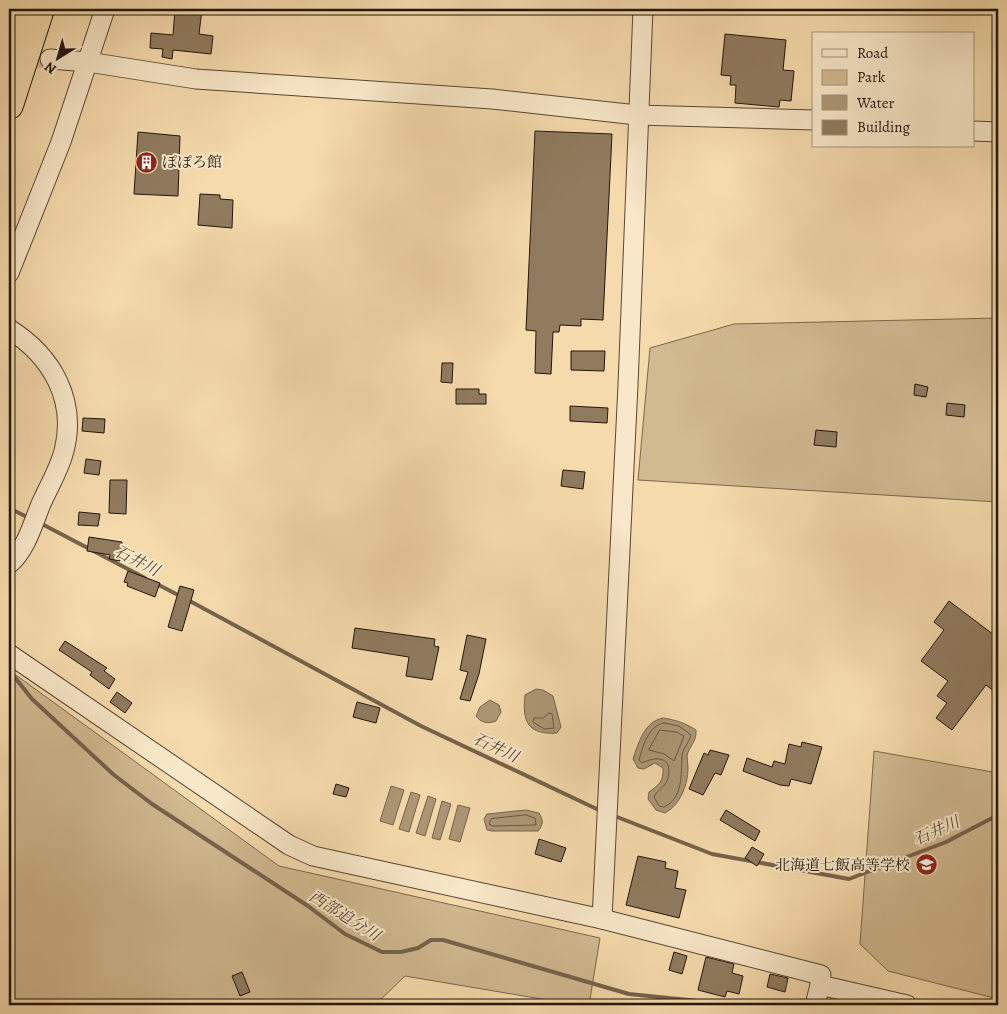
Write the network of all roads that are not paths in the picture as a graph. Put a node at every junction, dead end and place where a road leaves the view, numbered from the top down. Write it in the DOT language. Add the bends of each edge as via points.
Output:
graph roads {
  1 [pos="18,9"];
  2 [pos="40,9"];
  3 [pos="105,9"];
  4 [pos="643,9"];
  5 [pos="9,37"];
  6 [pos="50,59"];
  7 [pos="88,62"];
  8 [pos="9,105"];
  9 [pos="637,114"];
  10 [pos="812,120"];
  11 [pos="974,130"];
  12 [pos="998,132"];
  13 [pos="9,273"];
  14 [pos="9,329"];
  15 [pos="9,564"];
  16 [pos="9,654"];
  17 [pos="602,919"];
  18 [pos="820,985"];
  19 [pos="815,1005"];
  20 [pos="907,1005"];
  1 -- 5 [label="highway"];
  2 -- 8 [label="highway"];
  3 -- 7 [label="street"];
  4 -- 9 [label="street"];
  6 -- 7 [label="street"];
  7 -- 9 [label="street" via="196,79"];
  7 -- 13 [label="street" via="61,142"];
  9 -- 10 [label="street"];
  9 -- 17 [label="street" via="628,385"];
  11 -- 12 [label="street"];
  14 -- 15 [label="street" via="50,364 59,384 68,426 58,468 30,530"];
  16 -- 17 [label="street" via="289,845 313,856"];
  17 -- 18 [label="street" via="821,975"];
  18 -- 19 [label="street"];
  18 -- 20 [label="street"];
}
